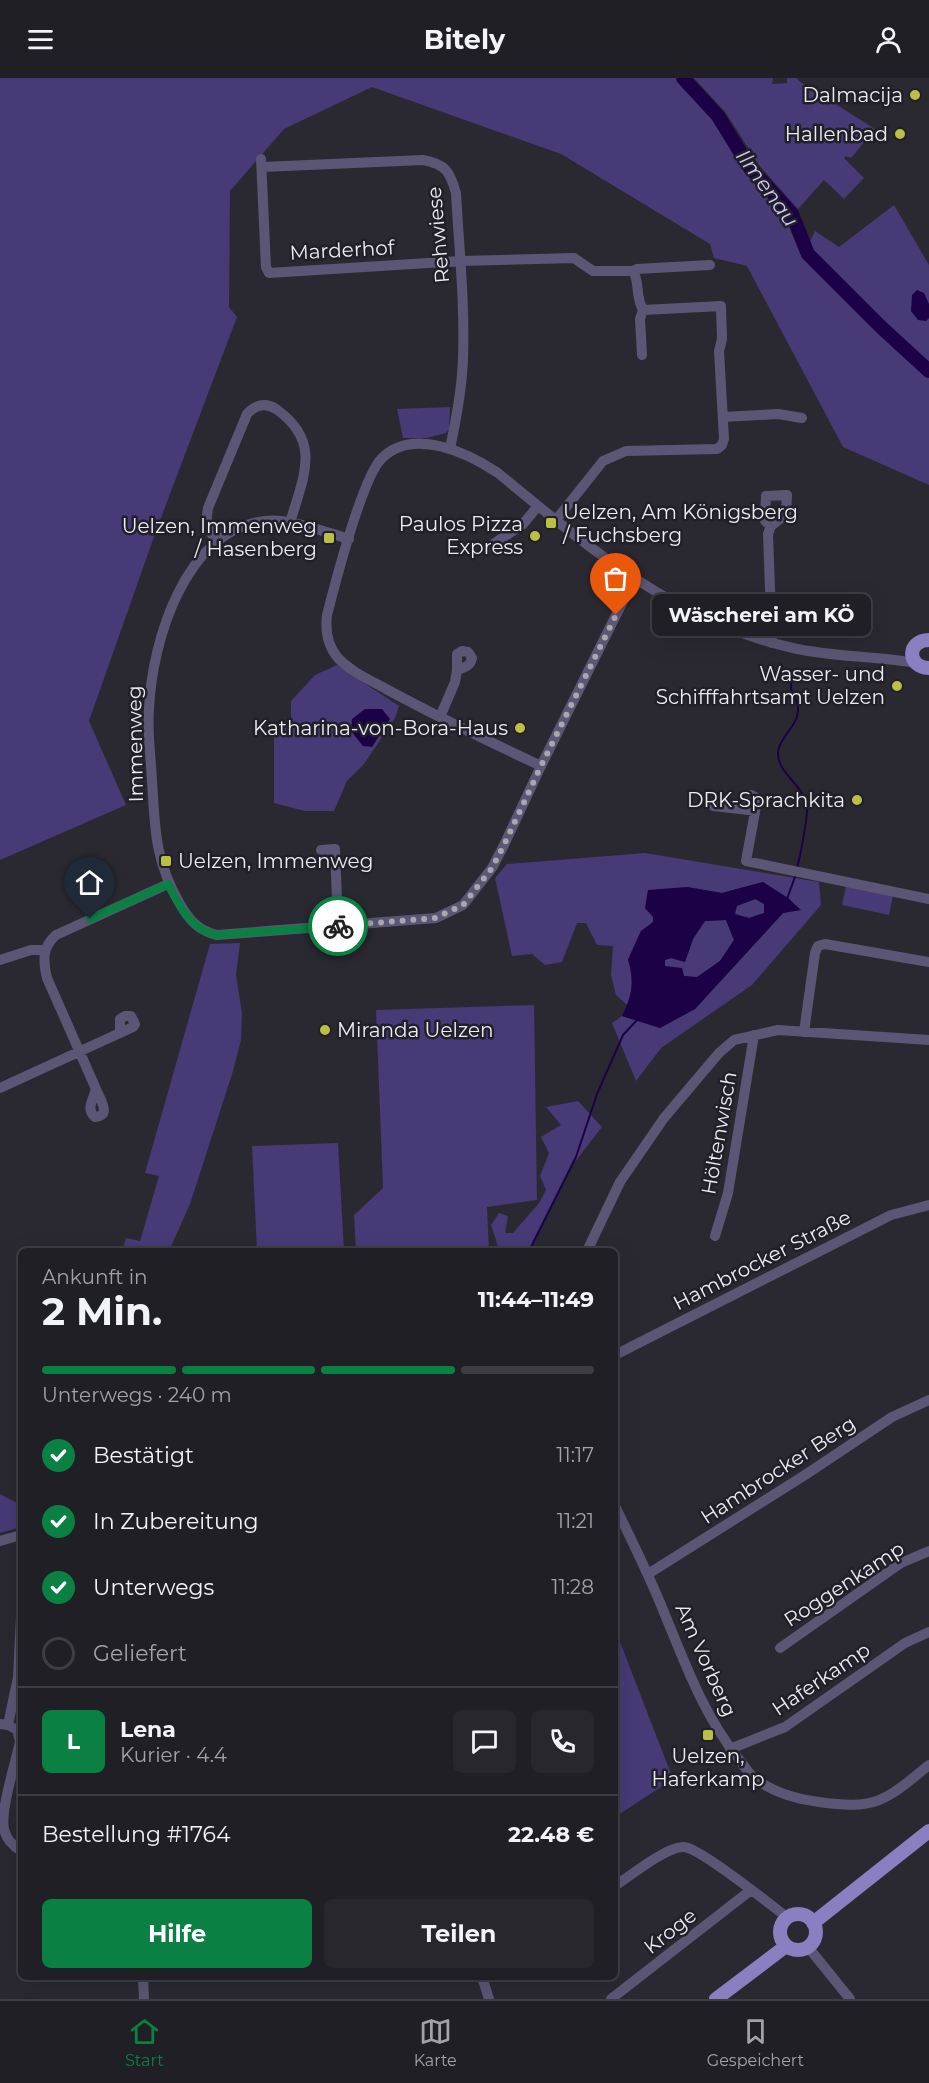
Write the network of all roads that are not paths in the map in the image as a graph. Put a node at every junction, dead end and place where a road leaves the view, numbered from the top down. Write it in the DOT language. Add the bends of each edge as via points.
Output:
graph roads {
  1 [pos="262,163"];
  2 [pos="460,261"];
  3 [pos="710,265"];
  4 [pos="633,271"];
  5 [pos="643,310"];
  6 [pos="642,355"];
  7 [pos="723,417"];
  8 [pos="802,418"];
  9 [pos="450,449"];
  10 [pos="538,506"];
  11 [pos="556,520"];
  12 [pos="290,523"];
  13 [pos="771,526"];
  14 [pos="349,538"];
  15 [pos="217,542"];
  16 [pos="486,549"];
  17 [pos="634,579"];
  18 [pos="927,635"];
  19 [pos="772,643"];
  20 [pos="922,664"];
  21 [pos="457,670"];
  22 [pos="440,717"];
  23 [pos="541,766"];
  24 [pos="713,806"];
  25 [pos="321,850"];
  26 [pos="168,884"];
  27 [pos="929,899"];
  28 [pos="338,926"];
  29 [pos="45,950"];
  30 [pos="0,960"];
  31 [pos="929,962"];
  32 [pos="804,1032"];
  33 [pos="120,1033"];
  34 [pos="753,1035"];
  35 [pos="929,1040"];
  36 [pos="80,1053"];
  37 [pos="3,1085"];
  38 [pos="96,1089"];
  39 [pos="929,1205"];
  40 [pos="715,1236"];
  41 [pos="588,1248"];
  42 [pos="618,1352"];
  43 [pos="929,1400"];
  44 [pos="618,1512"];
  45 [pos="18,1536"];
  46 [pos="0,1541"];
  47 [pos="929,1551"];
  48 [pos="648,1574"];
  49 [pos="929,1632"];
  50 [pos="780,1648"];
  51 [pos="18,1677"];
  52 [pos="4,1724"];
  53 [pos="18,1734"];
  54 [pos="730,1749"];
  55 [pos="18,1750"];
  56 [pos="929,1765"];
  57 [pos="929,1831"];
  58 [pos="18,1848"];
  59 [pos="618,1884"];
  60 [pos="751,1890"];
  61 [pos="788,1918"];
  62 [pos="813,1923"];
  63 [pos="786,1946"];
  64 [pos="808,1947"];
  65 [pos="142,1980"];
  66 [pos="483,1980"];
  67 [pos="144,1999"];
  68 [pos="489,1999"];
  69 [pos="611,1999"];
  70 [pos="716,1999"];
  71 [pos="850,1999"];
  1 -- 2 [label="street, Rehwiese" via="438,163 451,175 456,193"];
  1 -- 2 [label="street, Marderhof" via="269,273"];
  2 -- 4 [label="street" via="574,258 592,271"];
  2 -- 9 [label="street, Rehwiese" via="463,366"];
  3 -- 4 [label="street"];
  4 -- 5 [label="street"];
  5 -- 6 [label="street"];
  5 -- 7 [label="street" via="721,306"];
  7 -- 8 [label="street" via="778,414"];
  7 -- 11 [label="street" via="724,439 717,449 627,452 603,461"];
  9 -- 10 [label="street" via="498,473"];
  9 -- 14 [label="street" via="412,445 381,459"];
  10 -- 11 [label="street"];
  10 -- 16 [label="street" via="523,524"];
  11 -- 17 [label="street"];
  12 -- 14 [label="street, Immenweg"];
  12 -- 15 [label="street, Immenweg" via="249,524"];
  12 -- 15 [label="street" via="306,465 305,448 292,421 273,407 259,405 247,414 208,508 208,530"];
  13 -- 19 [label="street" via="768,534"];
  14 -- 22 [label="street" via="327,615 330,646 349,667"];
  15 -- 26 [label="street, Immenweg" via="188,574 174,602 152,677 148,709 156,836"];
  17 -- 19 [label="street" via="711,621"];
  17 -- 23 [label="street"];
  18 -- 20 [label="main road" via="915,645"];
  19 -- 20 [label="street" via="838,656"];
  21 -- 22 [label="street"];
  22 -- 23 [label="street"];
  23 -- 28 [label="street" via="492,868 463,905 435,918"];
  24 -- 27 [label="street" via="752,811 746,861"];
  25 -- 28 [label="street" via="335,849"];
  26 -- 28 [label="street, Immenweg" via="198,928 217,935"];
  26 -- 29 [label="street" via="56,935"];
  29 -- 30 [label="street" via="31,950"];
  29 -- 36 [label="street" via="46,978"];
  31 -- 32 [label="street" via="818,946"];
  32 -- 34 [label="street" via="778,1030"];
  32 -- 35 [label="street"];
  33 -- 36 [label="street"];
  34 -- 40 [label="street, Höltenwisch" via="728,1193"];
  34 -- 41 [label="street" via="734,1040 719,1053 664,1118 620,1182"];
  36 -- 37 [label="street"];
  36 -- 38 [label="street"];
  39 -- 42 [label="street, Hambrocker Straße" via="891,1215"];
  43 -- 48 [label="street, Hambrocker Berg" via="892,1417"];
  44 -- 48 [label="street, Am Vorberg"];
  45 -- 46 [label="street"];
  47 -- 50 [label="street, Roggenkamp" via="901,1563"];
  48 -- 54 [label="street, Am Vorberg" via="704,1706"];
  49 -- 54 [label="street, Haferkamp" via="905,1643 785,1727"];
  51 -- 52 [label="street"];
  52 -- 53 [label="street"];
  54 -- 56 [label="street, Am Vorberg" via="766,1786 801,1800 840,1805 877,1802 894,1794"];
  55 -- 58 [label="street" via="3,1816 8,1839"];
  57 -- 62 [label="main road"];
  59 -- 60 [label="street" via="661,1854 682,1846"];
  60 -- 61 [label="street"];
  60 -- 69 [label="street, Kroge"];
  61 -- 62 [label="main road" via="802,1915"];
  61 -- 63 [label="main road" via="781,1931"];
  62 -- 64 [label="main road" via="816,1933"];
  63 -- 64 [label="main road" via="797,1950"];
  63 -- 70 [label="main road"];
  64 -- 71 [label="street"];
  65 -- 67 [label="street"];
  66 -- 68 [label="street"];
}
